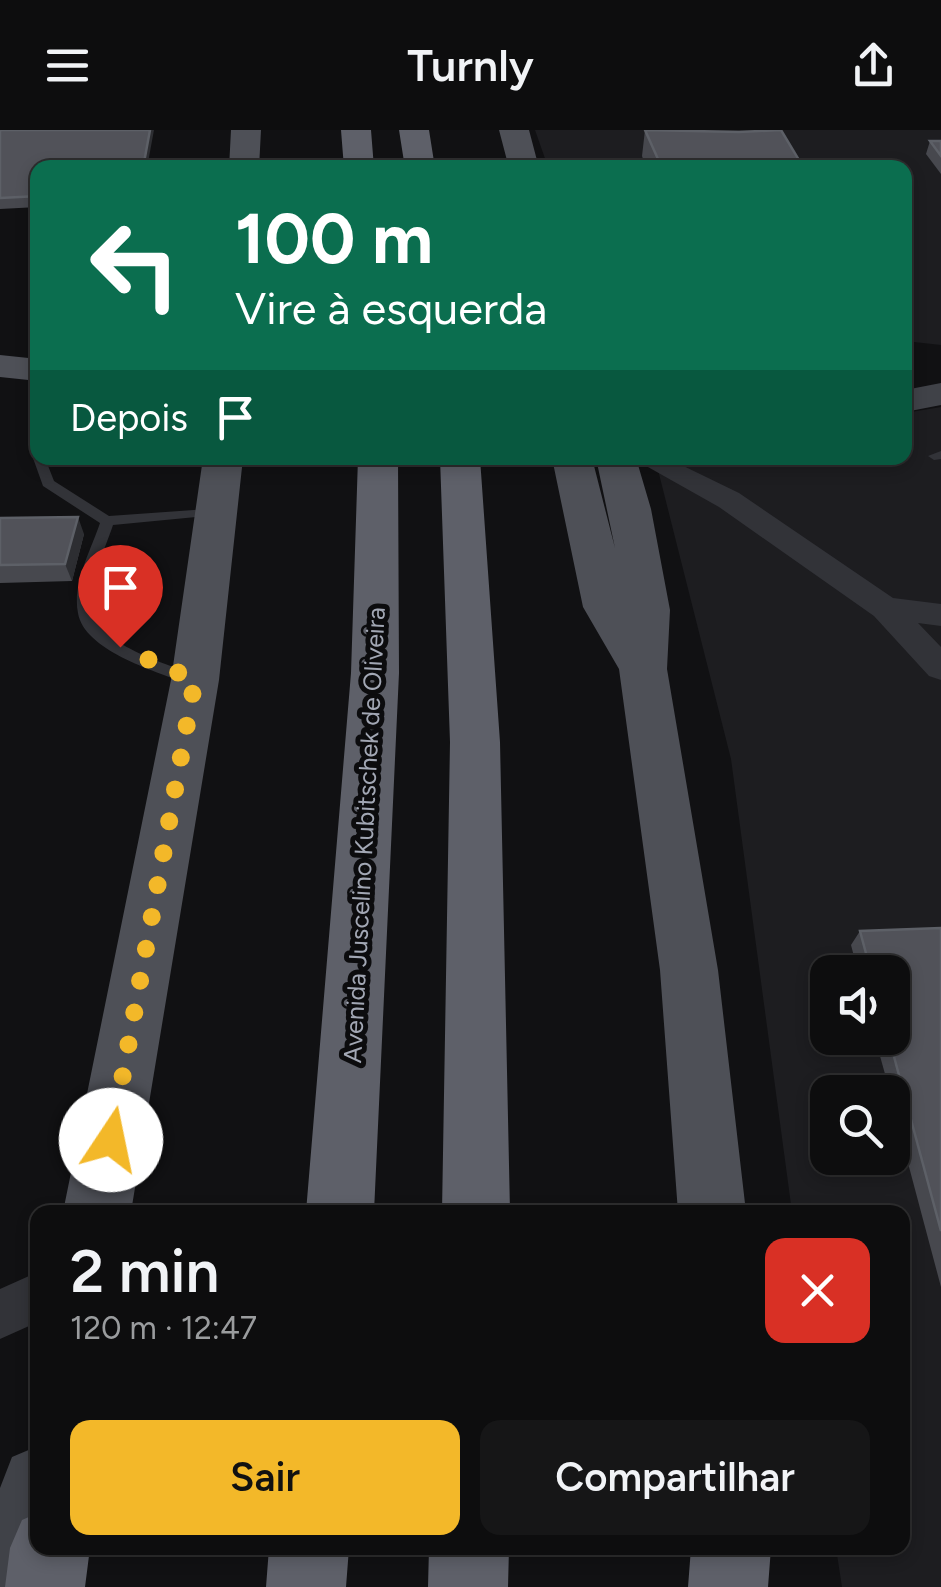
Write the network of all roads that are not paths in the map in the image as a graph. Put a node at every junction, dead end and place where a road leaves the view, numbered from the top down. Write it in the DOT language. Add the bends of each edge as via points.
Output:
graph roads {
  1 [pos="246,130"];
  2 [pos="356,130"];
  3 [pos="414,130"];
  4 [pos="514,130"];
  5 [pos="244,160"];
  6 [pos="358,160"];
  7 [pos="419,160"];
  8 [pos="522,160"];
  9 [pos="0,366"];
  10 [pos="30,369"];
  11 [pos="912,373"];
  12 [pos="941,373"];
  13 [pos="941,394"];
  14 [pos="912,400"];
  15 [pos="41,465"];
  16 [pos="222,465"];
  17 [pos="378,465"];
  18 [pos="574,465"];
  19 [pos="618,465"];
  20 [pos="660,465"];
  21 [pos="461,466"];
  22 [pos="729,500"];
  23 [pos="630,510"];
  24 [pos="217,511"];
  25 [pos="106,522"];
  26 [pos="885,608"];
  27 [pos="941,615"];
  28 [pos="941,668"];
  29 [pos="643,669"];
  30 [pos="195,680"];
  31 [pos="98,1205"];
  32 [pos="340,1205"];
  33 [pos="476,1205"];
  34 [pos="711,1205"];
  35 [pos="30,1300"];
  36 [pos="0,1315"];
  37 [pos="30,1518"];
  38 [pos="49,1555"];
  39 [pos="308,1555"];
  40 [pos="469,1555"];
  41 [pos="730,1555"];
  42 [pos="14,1587"];
  43 [pos="45,1587"];
  44 [pos="306,1587"];
  45 [pos="468,1587"];
  46 [pos="728,1587"];
  1 -- 5 [label="main road"];
  2 -- 6 [label="highway"];
  3 -- 7 [label="highway"];
  4 -- 8 [label="main road"];
  9 -- 10 [label="main road"];
  11 -- 12 [label="main road"];
  13 -- 14 [label="main road"];
  15 -- 25 [label="lane" via="48,483"];
  16 -- 24 [label="main road"];
  17 -- 32 [label="highway, Avenida Juscelino Kubitschek de Oliveira" via="374,692"];
  18 -- 29 [label="main road" via="606,608"];
  19 -- 23 [label="main road"];
  20 -- 22 [label="street"];
  21 -- 33 [label="highway" via="475,742"];
  22 -- 23 [label="street" via="664,490"];
  22 -- 26 [label="street"];
  23 -- 29 [label="main road" via="647,610"];
  24 -- 25 [label="lane"];
  24 -- 30 [label="main road"];
  25 -- 30 [label="lane" via="85,620 96,634 144,661"];
  26 -- 27 [label="street"];
  26 -- 28 [label="street"];
  29 -- 34 [label="main road" via="686,952"];
  30 -- 31 [label="main road"];
  35 -- 36 [label="street"];
  37 -- 42 [label="main road"];
  38 -- 43 [label="highway"];
  39 -- 44 [label="highway"];
  40 -- 45 [label="highway"];
  41 -- 46 [label="highway"];
}
